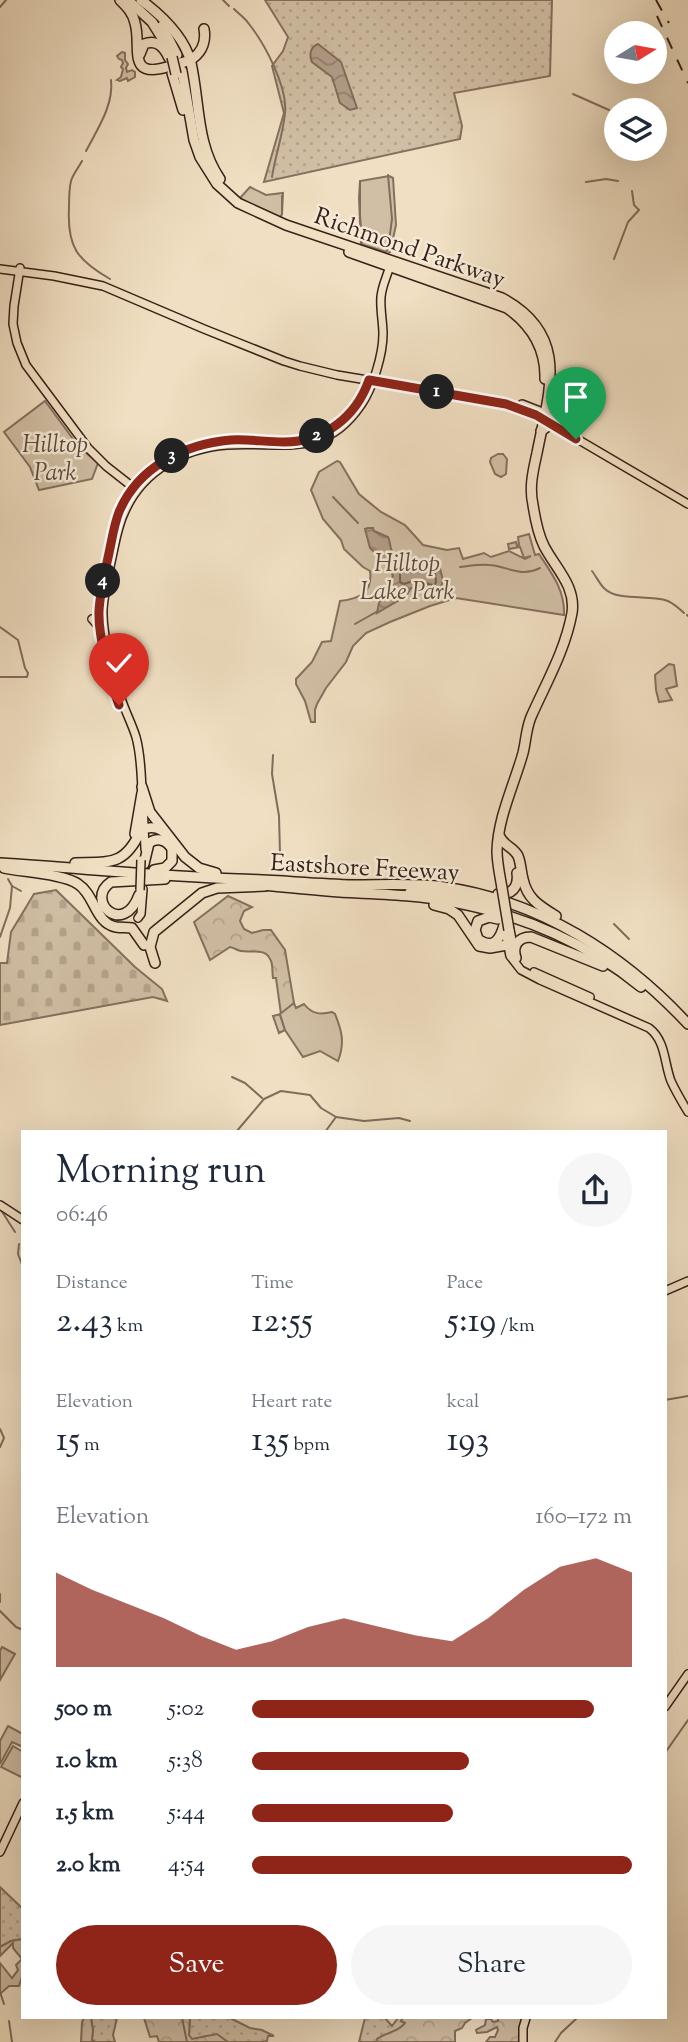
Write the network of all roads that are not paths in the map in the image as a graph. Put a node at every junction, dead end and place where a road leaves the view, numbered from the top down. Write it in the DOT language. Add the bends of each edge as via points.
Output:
graph roads {
  1 [pos="120,0"];
  2 [pos="128,0"];
  3 [pos="140,0"];
  4 [pos="182,46"];
  5 [pos="197,50"];
  6 [pos="173,57"];
  7 [pos="190,59"];
  8 [pos="177,73"];
  9 [pos="260,214"];
  10 [pos="389,263"];
  11 [pos="0,267"];
  12 [pos="20,270"];
  13 [pos="371,379"];
  14 [pos="542,415"];
  15 [pos="555,425"];
  16 [pos="541,431"];
  17 [pos="136,487"];
  18 [pos="688,502"];
  19 [pos="103,611"];
  20 [pos="92,619"];
  21 [pos="102,627"];
  22 [pos="142,788"];
  23 [pos="144,828"];
  24 [pos="169,837"];
  25 [pos="500,843"];
  26 [pos="514,859"];
  27 [pos="142,862"];
  28 [pos="1,866"];
  29 [pos="93,866"];
  30 [pos="499,868"];
  31 [pos="165,879"];
  32 [pos="252,879"];
  33 [pos="351,885"];
  34 [pos="268,886"];
  35 [pos="447,888"];
  36 [pos="500,888"];
  37 [pos="141,891"];
  38 [pos="390,894"];
  39 [pos="481,901"];
  40 [pos="184,906"];
  41 [pos="503,907"];
  42 [pos="138,918"];
  43 [pos="161,918"];
  44 [pos="109,924"];
  45 [pos="540,928"];
  46 [pos="508,935"];
  47 [pos="582,936"];
  48 [pos="144,945"];
  49 [pos="516,958"];
  50 [pos="155,963"];
  51 [pos="635,983"];
  52 [pos="688,1024"];
  53 [pos="688,1031"];
  54 [pos="688,1104"];
  55 [pos="688,1112"];
  56 [pos="0,1205"];
  57 [pos="21,1219"];
  58 [pos="688,1283"];
  59 [pos="667,1292"];
  60 [pos="688,1674"];
  61 [pos="667,1704"];
  62 [pos="21,1807"];
  63 [pos="0,1852"];
  64 [pos="526,2019"];
  65 [pos="523,2042"];
  1 -- 7 [label="highway" via="135,22 137,57 143,67 155,70"];
  2 -- 6 [label="highway, Richmond Parkway" via="152,22"];
  3 -- 4 [label="highway" via="169,24"];
  3 -- 6 [label="highway, Richmond Parkway" via="166,30"];
  4 -- 5 [label="highway" via="189,53"];
  4 -- 7 [label="highway"];
  5 -- 7 [label="highway"];
  5 -- 7 [label="highway" via="202,29 203,46"];
  6 -- 7 [label="highway" via="156,42 147,43 140,51 141,60 149,67"];
  6 -- 8 [label="highway, Richmond Parkway"];
  7 -- 9 [label="highway" via="207,155 222,182"];
  8 -- 9 [label="highway, Richmond Parkway" via="205,167 231,198"];
  8 -- 10 [label="highway, Richmond Parkway" via="195,160 226,202 270,224"];
  9 -- 10 [label="highway, Richmond Parkway"];
  10 -- 13 [label="main road" via="379,289 379,338"];
  10 -- 14 [label="highway, Richmond Parkway" via="502,298 526,314 543,339 551,366"];
  11 -- 12 [label="main road"];
  12 -- 13 [label="main road" via="78,277 117,288 284,361"];
  12 -- 17 [label="main road" via="17,323 25,355 88,443"];
  13 -- 14 [label="main road" via="500,402"];
  13 -- 14 [label="main road" via="427,387 432,381 439,389 501,399"];
  13 -- 17 [label="main road" via="365,399 349,420 317,440 290,446 204,448 174,459"];
  14 -- 15 [label="main road"];
  14 -- 16 [label="highway, Richmond Parkway"];
  14 -- 18 [label="main road"];
  14 -- 36 [label="highway, Richmond Parkway" via="527,498 539,548 564,586 568,616 524,725 505,790 493,842"];
  15 -- 16 [label="highway"];
  15 -- 18 [label="main road"];
  16 -- 25 [label="highway, Richmond Parkway" via="531,481 533,505 542,541 568,585 572,607 558,659 528,725"];
  17 -- 19 [label="main road" via="120,524"];
  17 -- 21 [label="main road" via="116,523 100,599"];
  19 -- 21 [label="main road"];
  19 -- 21 [label="main road" via="112,618"];
  20 -- 21 [label="main road"];
  21 -- 22 [label="main road" via="136,737"];
  22 -- 23 [label="main road"];
  22 -- 24 [label="highway" via="149,809"];
  22 -- 29 [label="highway" via="131,842 116,857"];
  23 -- 24 [label="highway" via="159,829"];
  23 -- 27 [label="main road"];
  23 -- 29 [label="highway" via="120,858"];
  24 -- 32 [label="highway" via="199,868"];
  25 -- 26 [label="highway"];
  25 -- 30 [label="highway, Richmond Parkway"];
  25 -- 47 [label="highway" via="518,856 531,900"];
  26 -- 30 [label="highway" via="503,853"];
  26 -- 35 [label="highway" via="517,884 507,894"];
  27 -- 29 [label="highway" via="151,842 170,845 173,858 162,869"];
  27 -- 37 [label="main road, bridge"];
  28 -- 29 [label="highway, Eastshore Freeway"];
  28 -- 31 [label="highway, Eastshore Freeway"];
  28 -- 44 [label="highway" via="74,881"];
  29 -- 32 [label="highway, Eastshore Freeway"];
  30 -- 36 [label="highway, Richmond Parkway"];
  31 -- 34 [label="highway, Eastshore Freeway"];
  31 -- 37 [label="highway" via="111,882 102,899 107,910 121,915 132,909"];
  32 -- 33 [label="highway, Eastshore Freeway"];
  33 -- 35 [label="highway, Eastshore Freeway"];
  33 -- 39 [label="highway" via="452,892"];
  34 -- 38 [label="highway, Eastshore Freeway"];
  34 -- 40 [label="highway" via="212,889"];
  35 -- 47 [label="highway, Eastshore Freeway" via="534,912"];
  36 -- 41 [label="highway, Richmond Parkway, bridge"];
  37 -- 42 [label="main road"];
  38 -- 39 [label="highway" via="429,892"];
  38 -- 45 [label="highway, Eastshore Freeway" via="459,903"];
  38 -- 46 [label="highway" via="449,909 481,947 490,948"];
  39 -- 41 [label="highway"];
  40 -- 43 [label="highway"];
  40 -- 50 [label="highway" via="154,932 150,947"];
  41 -- 46 [label="highway, Richmond Parkway, bridge"];
  42 -- 44 [label="highway" via="124,926"];
  44 -- 48 [label="highway" via="132,928"];
  45 -- 46 [label="highway" via="489,917 477,923 475,934 482,943 494,943"];
  45 -- 51 [label="highway, Eastshore Freeway" via="600,957"];
  46 -- 49 [label="main road"];
  46 -- 55 [label="main road" via="512,961 525,973 652,1030"];
  47 -- 52 [label="highway, Eastshore Freeway" via="640,978"];
  49 -- 51 [label="highway" via="516,944 531,937 591,959"];
  49 -- 54 [label="main road" via="528,970 658,1030"];
  51 -- 53 [label="highway, Eastshore Freeway"];
  56 -- 57 [label="main road"];
  58 -- 59 [label="main road"];
  60 -- 61 [label="main road"];
  62 -- 63 [label="main road"];
  64 -- 65 [label="main road"];
}
